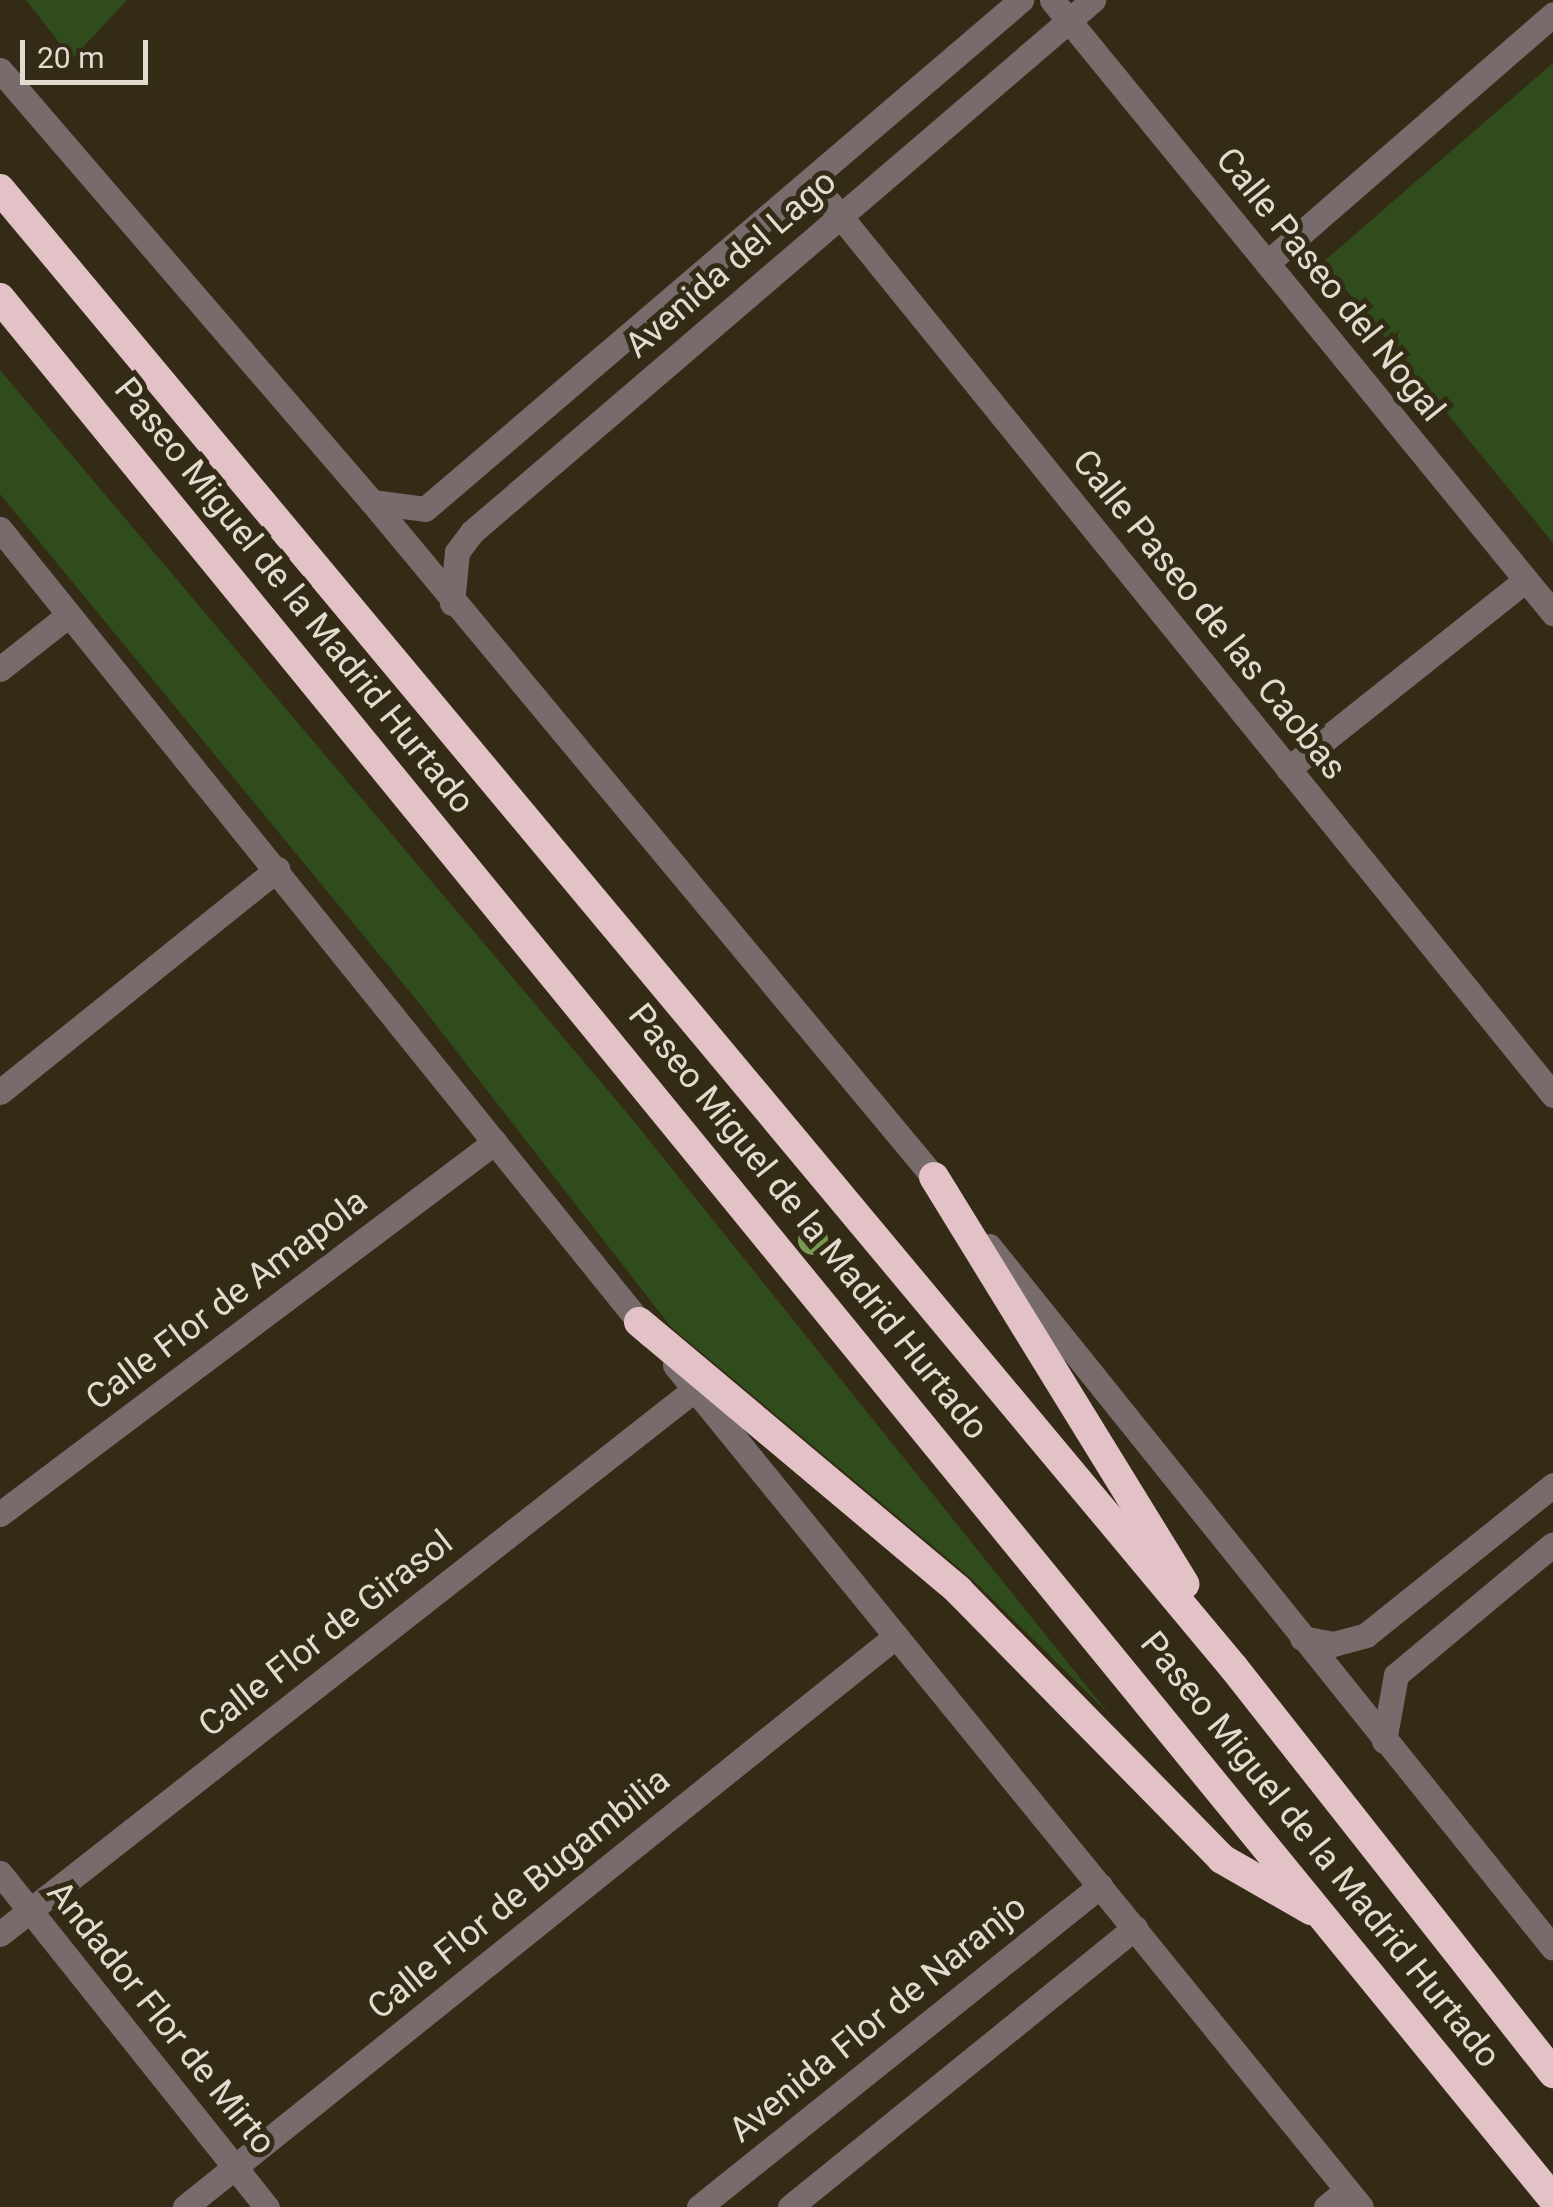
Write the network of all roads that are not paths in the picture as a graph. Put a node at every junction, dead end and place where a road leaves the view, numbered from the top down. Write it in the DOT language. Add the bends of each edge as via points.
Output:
graph roads {
  1 [pos="1021,0"];
  2 [pos="1052,0"];
  3 [pos="1093,0"];
  4 [pos="1553,14"];
  5 [pos="1069,20"];
  6 [pos="0,70"];
  7 [pos="811,180"];
  8 [pos="0,189"];
  9 [pos="840,216"];
  10 [pos="1267,264"];
  11 [pos="684,288"];
  12 [pos="0,298"];
  13 [pos="716,322"];
  14 [pos="372,502"];
  15 [pos="0,529"];
  16 [pos="1526,580"];
  17 [pos="452,603"];
  18 [pos="1553,614"];
  19 [pos="67,616"];
  20 [pos="0,669"];
  21 [pos="1288,768"];
  22 [pos="277,869"];
  23 [pos="0,1092"];
  24 [pos="1553,1095"];
  25 [pos="495,1142"];
  26 [pos="934,1177"];
  27 [pos="639,1322"];
  28 [pos="695,1389"];
  29 [pos="1553,1484"];
  30 [pos="0,1514"];
  31 [pos="1553,1544"];
  32 [pos="896,1636"];
  33 [pos="1302,1638"];
  34 [pos="1234,1668"];
  35 [pos="1384,1740"];
  36 [pos="0,1872"];
  37 [pos="1100,1886"];
  38 [pos="30,1910"];
  39 [pos="1328,1919"];
  40 [pos="1135,1928"];
  41 [pos="0,1934"];
  42 [pos="1553,1948"];
  43 [pos="1553,2072"];
  44 [pos="235,2167"];
  45 [pos="1354,2198"];
  46 [pos="1553,2198"];
  47 [pos="185,2207"];
  48 [pos="267,2207"];
  49 [pos="700,2207"];
  50 [pos="790,2207"];
  51 [pos="1326,2207"];
  1 -- 7 [label="street, Avenida del Lago"];
  2 -- 5 [label="street, Calle Paseo del Nogal"];
  3 -- 5 [label="street, Avenida del Lago"];
  4 -- 10 [label="street"];
  5 -- 9 [label="street, Avenida del Lago"];
  5 -- 10 [label="street, Calle Paseo del Nogal"];
  6 -- 14 [label="street"];
  7 -- 9 [label="street, Calle Paseo de las Caobas"];
  7 -- 11 [label="street, Avenida del Lago"];
  8 -- 34 [label="highway, Paseo Miguel de la Madrid Hurtado"];
  9 -- 13 [label="street, Avenida del Lago"];
  9 -- 21 [label="street, Calle Paseo de las Caobas"];
  10 -- 16 [label="street, Calle Paseo del Nogal"];
  11 -- 13 [label="street"];
  11 -- 14 [label="street, Avenida del Lago" via="425,509"];
  12 -- 39 [label="highway, Paseo Miguel de la Madrid Hurtado"];
  13 -- 17 [label="street, Avenida del Lago" via="472,532 458,552"];
  14 -- 17 [label="street"];
  15 -- 19 [label="street"];
  16 -- 18 [label="street, Calle Paseo del Nogal"];
  16 -- 21 [label="street"];
  17 -- 26 [label="street"];
  19 -- 20 [label="street"];
  19 -- 22 [label="street"];
  21 -- 24 [label="street, Calle Paseo de las Caobas"];
  22 -- 23 [label="street"];
  22 -- 25 [label="street"];
  25 -- 27 [label="street"];
  25 -- 30 [label="street, Calle Flor de Amapola"];
  26 -- 33 [label="street"];
  26 -- 34 [label="highway"];
  27 -- 28 [label="street"];
  27 -- 39 [label="highway" via="958,1590 1222,1859"];
  28 -- 32 [label="street"];
  28 -- 38 [label="street, Calle Flor de Girasol"];
  29 -- 33 [label="street" via="1366,1635 1334,1644"];
  31 -- 35 [label="street" via="1396,1675"];
  32 -- 37 [label="street"];
  32 -- 44 [label="street, Calle Flor de Bugambilia"];
  33 -- 35 [label="street"];
  34 -- 43 [label="highway, Paseo Miguel de la Madrid Hurtado"];
  35 -- 42 [label="street"];
  36 -- 38 [label="street, Andador Flor de Mirto"];
  37 -- 40 [label="street"];
  37 -- 49 [label="street, Avenida Flor de Naranjo"];
  38 -- 41 [label="street, Calle Flor de Girasol"];
  38 -- 44 [label="street, Andador Flor de Mirto"];
  39 -- 46 [label="highway, Paseo Miguel de la Madrid Hurtado"];
  40 -- 45 [label="street"];
  40 -- 50 [label="street"];
  44 -- 47 [label="street, Calle Flor de Bugambilia"];
  44 -- 48 [label="street, Andador Flor de Mirto"];
  45 -- 51 [label="street"];
}
